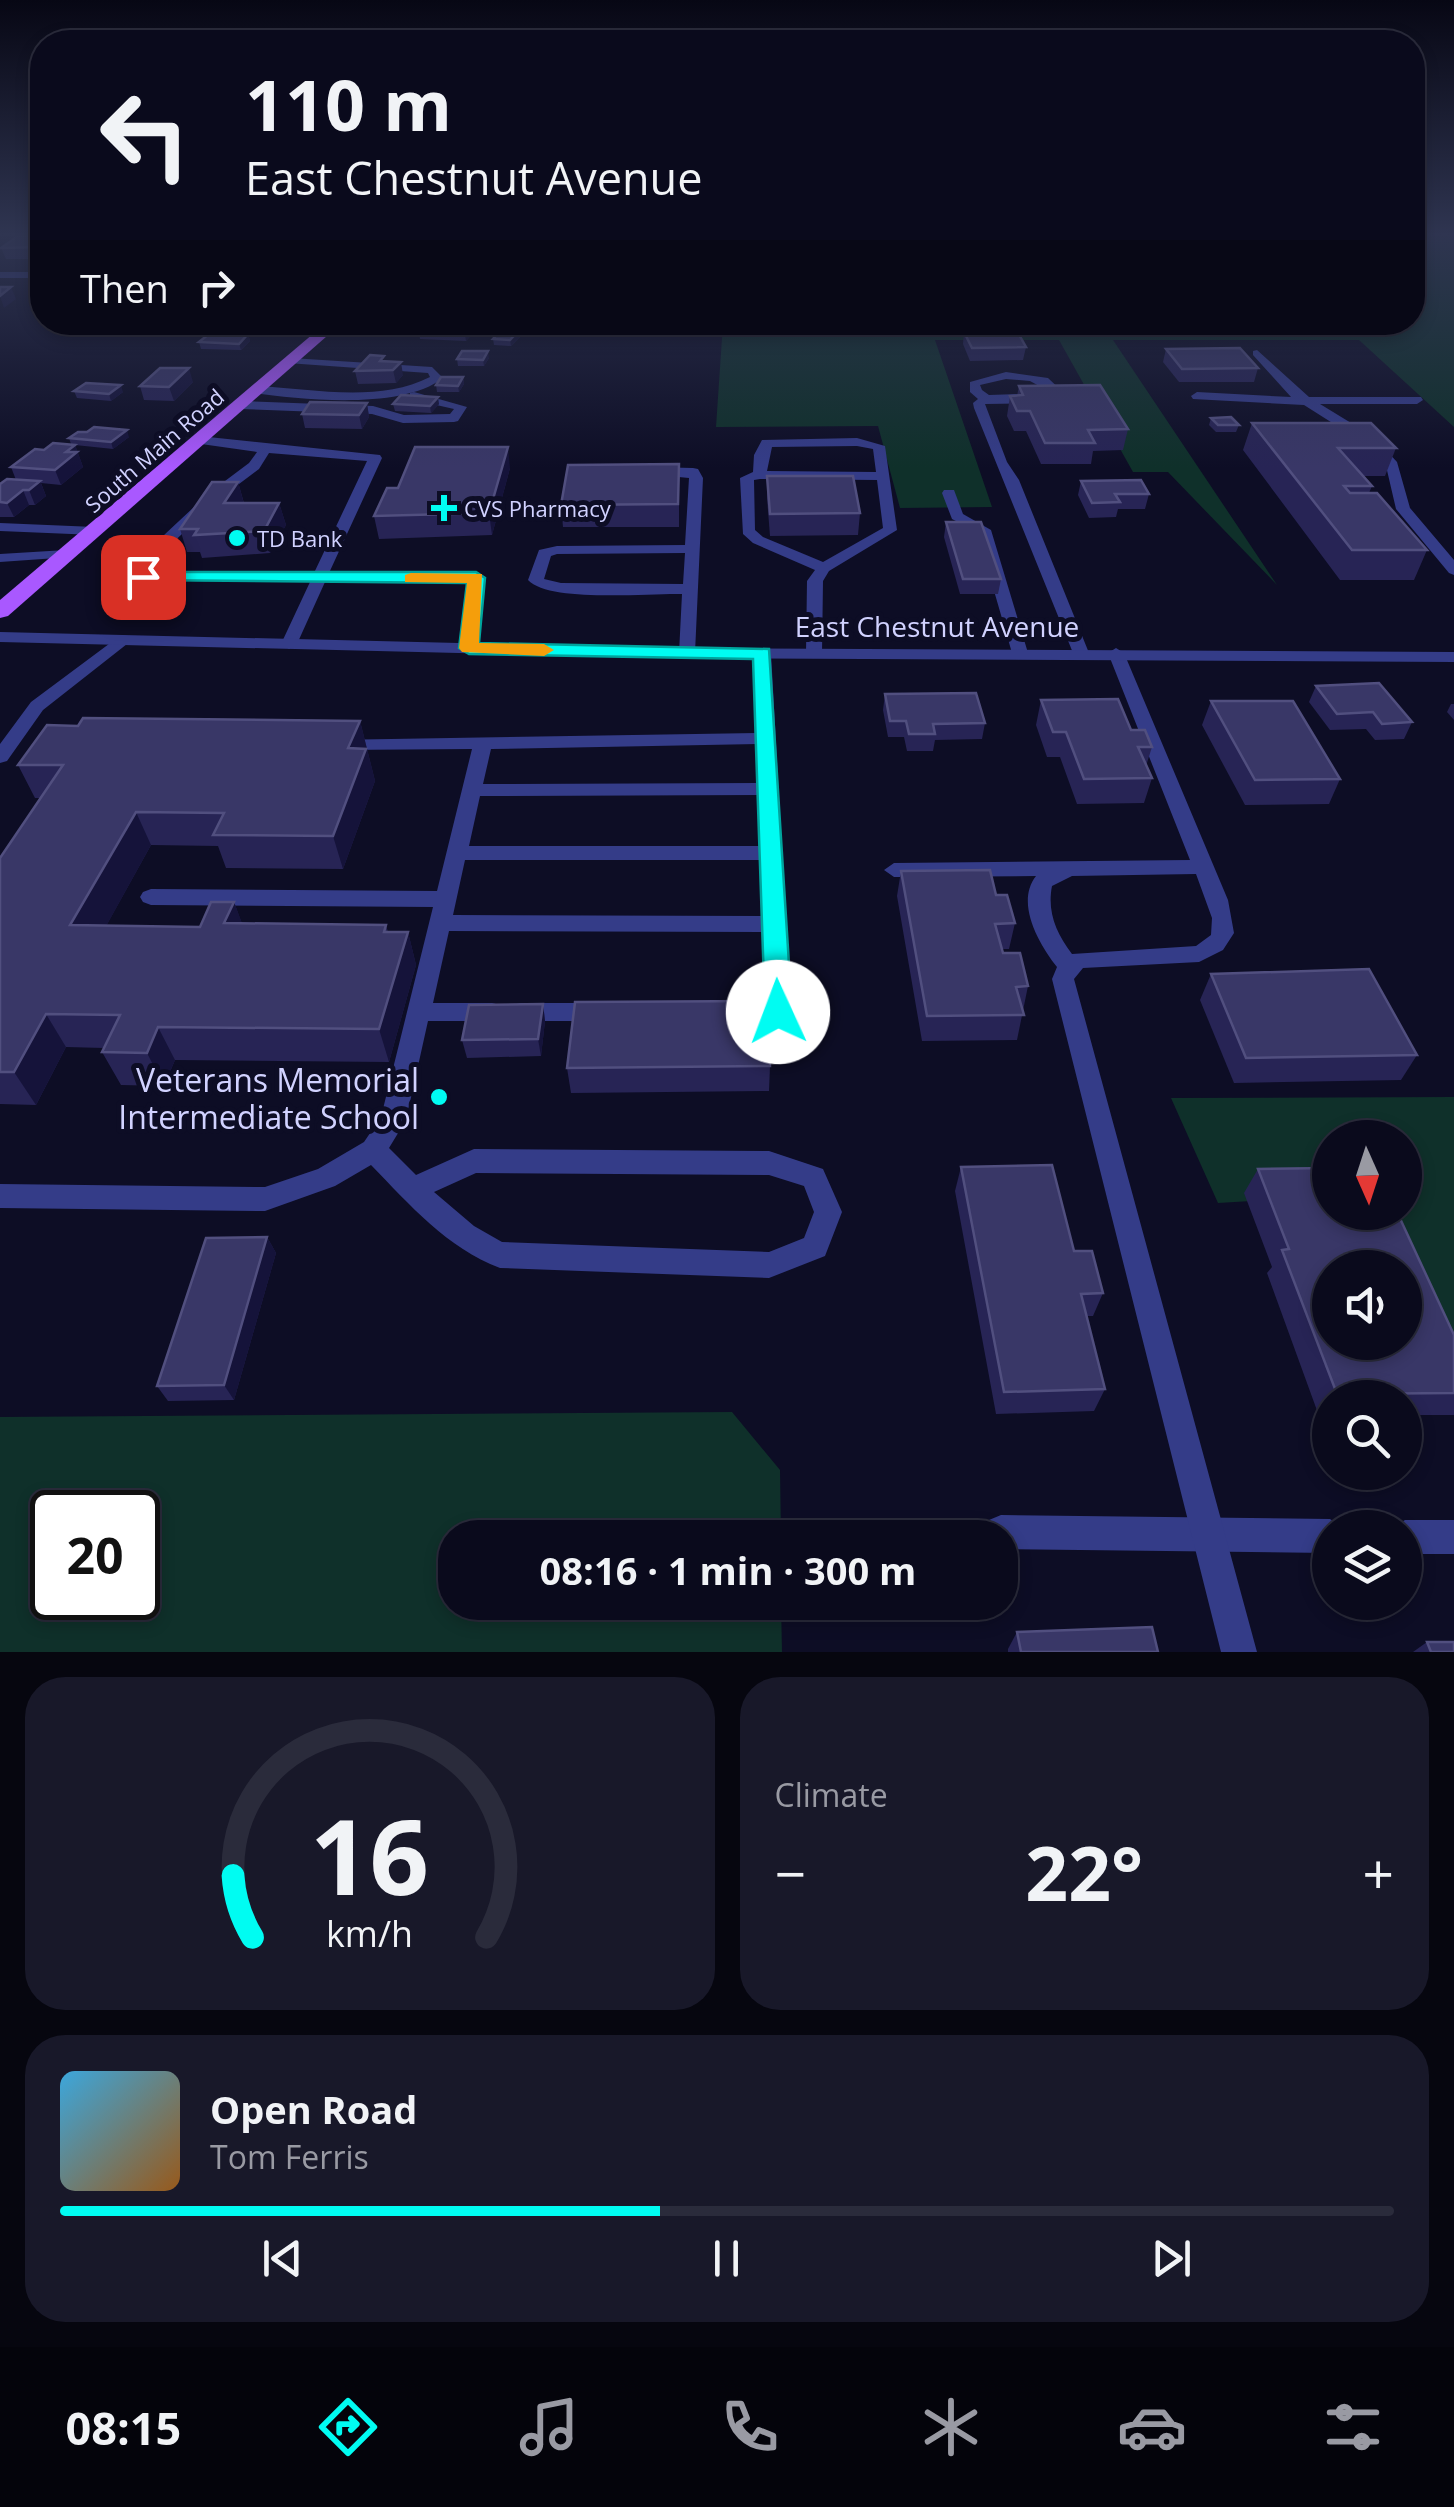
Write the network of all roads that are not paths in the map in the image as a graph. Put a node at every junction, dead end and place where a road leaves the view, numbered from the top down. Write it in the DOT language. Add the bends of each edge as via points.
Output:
graph roads {
  1 [pos="321,335"];
  2 [pos="1256,353"];
  3 [pos="291,361"];
  4 [pos="258,390"];
  5 [pos="386,393"];
  6 [pos="1197,396"];
  7 [pos="986,399"];
  8 [pos="1418,400"];
  9 [pos="1305,401"];
  10 [pos="240,406"];
  11 [pos="199,440"];
  12 [pos="265,450"];
  13 [pos="641,471"];
  14 [pos="760,474"];
  15 [pos="884,476"];
  16 [pos="950,493"];
  17 [pos="0,527"];
  18 [pos="94,531"];
  19 [pos="692,548"];
  20 [pos="66,554"];
  21 [pos="1,558"];
  22 [pos="824,568"];
  23 [pos="1454,570"];
  24 [pos="320,580"];
  25 [pos="690,589"];
  26 [pos="0,611"];
  27 [pos="0,637"];
  28 [pos="121,640"];
  29 [pos="289,644"];
  30 [pos="469,648"];
  31 [pos="687,653"];
  32 [pos="763,653"];
  33 [pos="814,653"];
  34 [pos="1020,653"];
  35 [pos="1082,653"];
  36 [pos="1116,653"];
  37 [pos="1454,656"];
  38 [pos="766,738"];
  39 [pos="482,742"];
  40 [pos="312,744"];
  41 [pos="0,758"];
  42 [pos="769,789"];
  43 [pos="471,790"];
  44 [pos="456,852"];
  45 [pos="772,853"];
  46 [pos="1204,867"];
  47 [pos="1075,868"];
  48 [pos="894,870"];
  49 [pos="151,897"];
  50 [pos="445,899"];
  51 [pos="440,923"];
  52 [pos="775,924"];
  53 [pos="1069,966"];
  54 [pos="419,1012"];
  55 [pos="619,1012"];
  56 [pos="719,1012"];
  57 [pos="373,1150"];
  58 [pos="413,1189"];
  59 [pos="0,1196"];
  60 [pos="1018,1532"];
  61 [pos="1207,1534"];
  62 [pos="1312,1536"];
  63 [pos="1422,1536"];
  64 [pos="1454,1537"];
  65 [pos="1239,1652"];
  1 -- 3 [label="main road, South Main Road"];
  2 -- 9 [label="street"];
  3 -- 4 [label="main road, South Main Road"];
  3 -- 5 [label="street" via="432,370 437,378"];
  4 -- 5 [label="street"];
  4 -- 10 [label="main road, South Main Road"];
  5 -- 10 [label="street" via="462,407 454,418 403,419 372,410"];
  6 -- 9 [label="street"];
  7 -- 7 [label="street" via="976,392 976,380 1043,379 1059,394 1048,400"];
  7 -- 35 [label="street" via="980,408 1000,462"];
  8 -- 9 [label="street"];
  9 -- 23 [label="street" via="1369,440 1392,465 1404,509"];
  10 -- 11 [label="main road, South Main Road"];
  11 -- 12 [label="street"];
  11 -- 18 [label="main road, South Main Road"];
  12 -- 24 [label="street" via="375,458"];
  12 -- 24 [label="street" via="138,567 143,577"];
  13 -- 19 [label="street" via="693,472"];
  14 -- 15 [label="street"];
  14 -- 15 [label="street" via="767,443 857,442 879,446"];
  14 -- 22 [label="street" via="746,478 748,531"];
  15 -- 22 [label="street" via="890,530"];
  16 -- 34 [label="street" via="957,516 984,530"];
  17 -- 18 [label="street"];
  18 -- 20 [label="main road, South Main Road"];
  19 -- 25 [label="street"];
  19 -- 25 [label="street" via="558,550 544,553 536,580 561,588"];
  20 -- 21 [label="street"];
  20 -- 26 [label="main road, South Main Road"];
  22 -- 33 [label="street" via="814,580"];
  24 -- 29 [label="street"];
  24 -- 30 [label="street" via="476,578"];
  25 -- 31 [label="street"];
  27 -- 28 [label="street, East Chestnut Avenue"];
  28 -- 29 [label="street, East Chestnut Avenue"];
  28 -- 41 [label="street" via="47,696"];
  29 -- 30 [label="street, East Chestnut Avenue"];
  30 -- 31 [label="street, East Chestnut Avenue"];
  31 -- 32 [label="street, East Chestnut Avenue"];
  32 -- 33 [label="street, East Chestnut Avenue"];
  32 -- 38 [label="street"];
  33 -- 34 [label="street, East Chestnut Avenue"];
  34 -- 35 [label="street, East Chestnut Avenue"];
  35 -- 36 [label="street, East Chestnut Avenue"];
  36 -- 37 [label="street, East Chestnut Avenue"];
  36 -- 46 [label="street"];
  38 -- 39 [label="street"];
  38 -- 42 [label="street"];
  39 -- 40 [label="street"];
  39 -- 43 [label="street"];
  42 -- 43 [label="street"];
  42 -- 45 [label="street"];
  43 -- 44 [label="street"];
  44 -- 45 [label="street"];
  44 -- 50 [label="street"];
  45 -- 52 [label="street"];
  46 -- 47 [label="street"];
  46 -- 53 [label="street" via="1225,926 1216,947 1200,954 1089,957"];
  47 -- 48 [label="street"];
  47 -- 53 [label="street" via="1048,877 1038,896 1053,947"];
  49 -- 50 [label="street"];
  50 -- 51 [label="street"];
  51 -- 52 [label="street"];
  51 -- 54 [label="street"];
  52 -- 56 [label="street" via="778,1012"];
  53 -- 61 [label="street" via="1063,979 1074,1030"];
  54 -- 55 [label="street"];
  54 -- 57 [label="street" via="393,1120"];
  57 -- 58 [label="street"];
  57 -- 59 [label="street" via="326,1178 266,1200"];
  58 -- 58 [label="street" via="466,1240 500,1255 769,1265 815,1247 828,1212 814,1177 769,1163 474,1161"];
  60 -- 61 [label="street"];
  61 -- 62 [label="street"];
  61 -- 65 [label="street"];
  63 -- 64 [label="street"];
}
